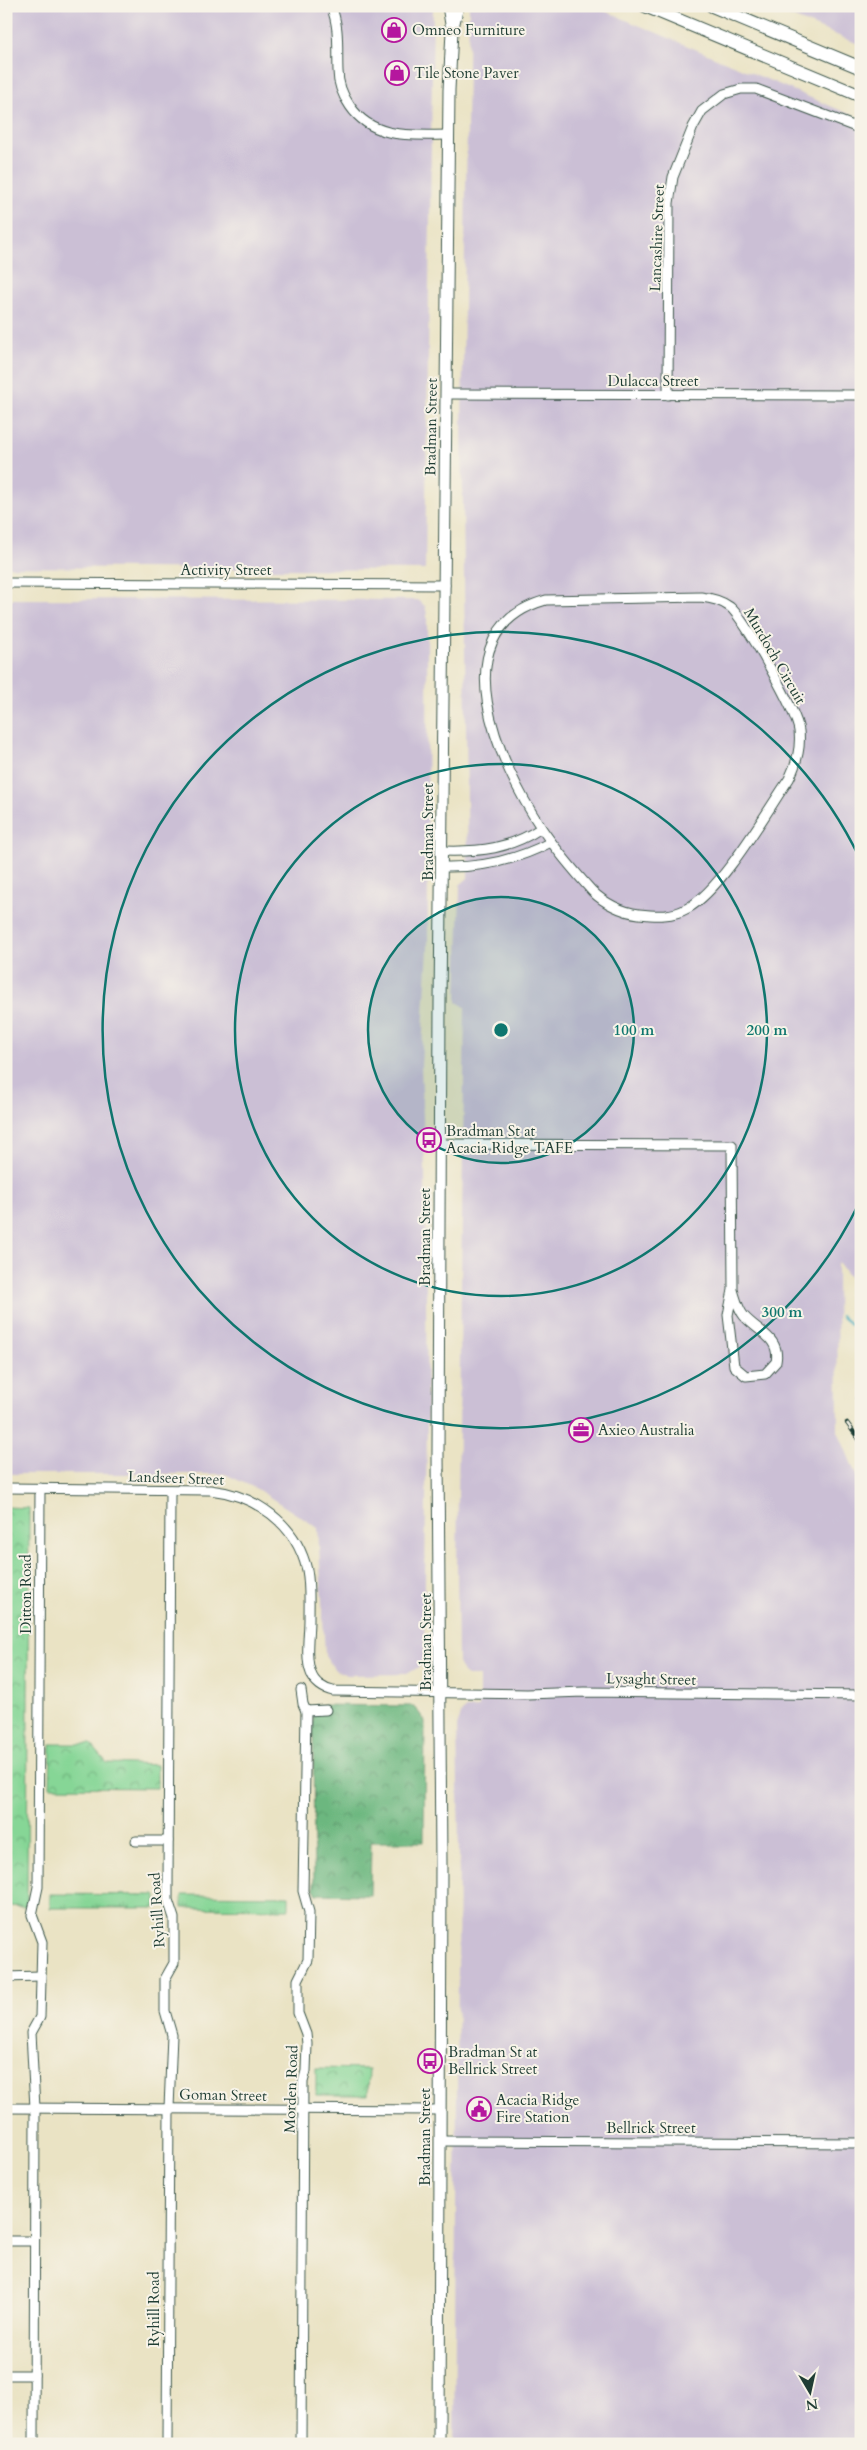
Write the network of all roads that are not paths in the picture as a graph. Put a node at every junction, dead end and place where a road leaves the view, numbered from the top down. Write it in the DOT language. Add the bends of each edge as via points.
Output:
graph roads {
  1 [pos="332,6"];
  2 [pos="448,6"];
  3 [pos="458,6"];
  4 [pos="646,6"];
  5 [pos="712,6"];
  6 [pos="452,31"];
  7 [pos="861,68"];
  8 [pos="861,96"];
  9 [pos="861,129"];
  10 [pos="448,135"];
  11 [pos="446,394"];
  12 [pos="668,395"];
  13 [pos="861,395"];
  14 [pos="6,583"];
  15 [pos="445,585"];
  16 [pos="541,828"];
  17 [pos="551,842"];
  18 [pos="443,851"];
  19 [pos="443,867"];
  20 [pos="441,1144"];
  21 [pos="733,1290"];
  22 [pos="6,1488"];
  23 [pos="40,1488"];
  24 [pos="170,1490"];
  25 [pos="301,1690"];
  26 [pos="441,1693"];
  27 [pos="861,1695"];
  28 [pos="306,1710"];
  29 [pos="326,1710"];
  30 [pos="136,1841"];
  31 [pos="168,1841"];
  32 [pos="40,1976"];
  33 [pos="6,1977"];
  34 [pos="6,2108"];
  35 [pos="35,2108"];
  36 [pos="169,2108"];
  37 [pos="303,2110"];
  38 [pos="440,2110"];
  39 [pos="440,2141"];
  40 [pos="861,2143"];
  41 [pos="6,2241"];
  42 [pos="34,2241"];
  43 [pos="6,2375"];
  44 [pos="34,2375"];
  45 [pos="34,2444"];
  46 [pos="167,2444"];
  47 [pos="301,2444"];
  48 [pos="439,2444"];
  1 -- 10 [label="street" via="338,29 340,86 357,115 372,126 392,134"];
  2 -- 6 [label="main road, Bradman Street"];
  3 -- 6 [label="main road, Bradman Street"];
  4 -- 8 [label="highway"];
  5 -- 7 [label="highway"];
  6 -- 10 [label="main road, Bradman Street"];
  9 -- 12 [label="street, Lancashire Street" via="756,89 724,94 702,111 679,160 670,196"];
  10 -- 11 [label="main road, Bradman Street"];
  11 -- 12 [label="street, Dulacca Street"];
  11 -- 15 [label="main road, Bradman Street"];
  12 -- 13 [label="street, Dulacca Street"];
  14 -- 15 [label="street, Activity Street"];
  15 -- 18 [label="main road, Bradman Street"];
  16 -- 17 [label="street, Murdoch Circuit"];
  16 -- 17 [label="street, Murdoch Circuit" via="510,771 486,696 484,671 488,651 508,621 534,603 558,599 701,597 730,607 744,624 797,719 800,749 789,779 720,879 704,898 677,913 658,917 627,912 599,898"];
  16 -- 18 [label="street" via="505,846 476,851"];
  17 -- 19 [label="street" via="527,854 498,862"];
  18 -- 19 [label="main road, Bradman Street"];
  19 -- 20 [label="main road, Bradman Street"];
  20 -- 21 [label="street" via="732,1145"];
  20 -- 26 [label="main road, Bradman Street" via="438,1454"];
  21 -- 21 [label="street" via="742,1313 770,1339 776,1350 776,1362 765,1374 746,1376 734,1366 728,1316"];
  22 -- 23 [label="street, Landseer Street"];
  23 -- 24 [label="street, Landseer Street"];
  23 -- 32 [label="street, Ditton Road" via="38,1886 32,1915 42,1942"];
  24 -- 26 [label="street, Landseer Street" via="210,1490 240,1496 274,1516 290,1534 307,1571 309,1668 314,1680 322,1687 337,1692"];
  24 -- 31 [label="street, Ryhill Road"];
  25 -- 28 [label="street, Morden Road"];
  26 -- 27 [label="street, Lysaght Street"];
  26 -- 38 [label="main road, Bradman Street"];
  28 -- 29 [label="street"];
  28 -- 37 [label="street, Morden Road" via="303,1891 308,1912 308,1960 298,1980 298,2013 307,2044"];
  30 -- 31 [label="street"];
  31 -- 36 [label="street, Ryhill Road" via="168,1900 174,1918 174,1963 166,1979 165,2012 172,2035"];
  32 -- 33 [label="street"];
  32 -- 35 [label="street, Ditton Road" via="40,2017 31,2033"];
  34 -- 35 [label="street, Goman Street"];
  35 -- 36 [label="street, Goman Street"];
  35 -- 42 [label="street, Ditton Road"];
  36 -- 37 [label="street, Goman Street"];
  36 -- 46 [label="street, Ryhill Road"];
  37 -- 38 [label="street, Goman Street"];
  37 -- 47 [label="street, Morden Road"];
  38 -- 39 [label="main road, Bradman Street"];
  39 -- 40 [label="street, Bellrick Street"];
  39 -- 48 [label="main road, Bradman Street"];
  41 -- 42 [label="street"];
  42 -- 44 [label="street, Ditton Road"];
  43 -- 44 [label="street"];
  44 -- 45 [label="street, Ditton Road"];
}
